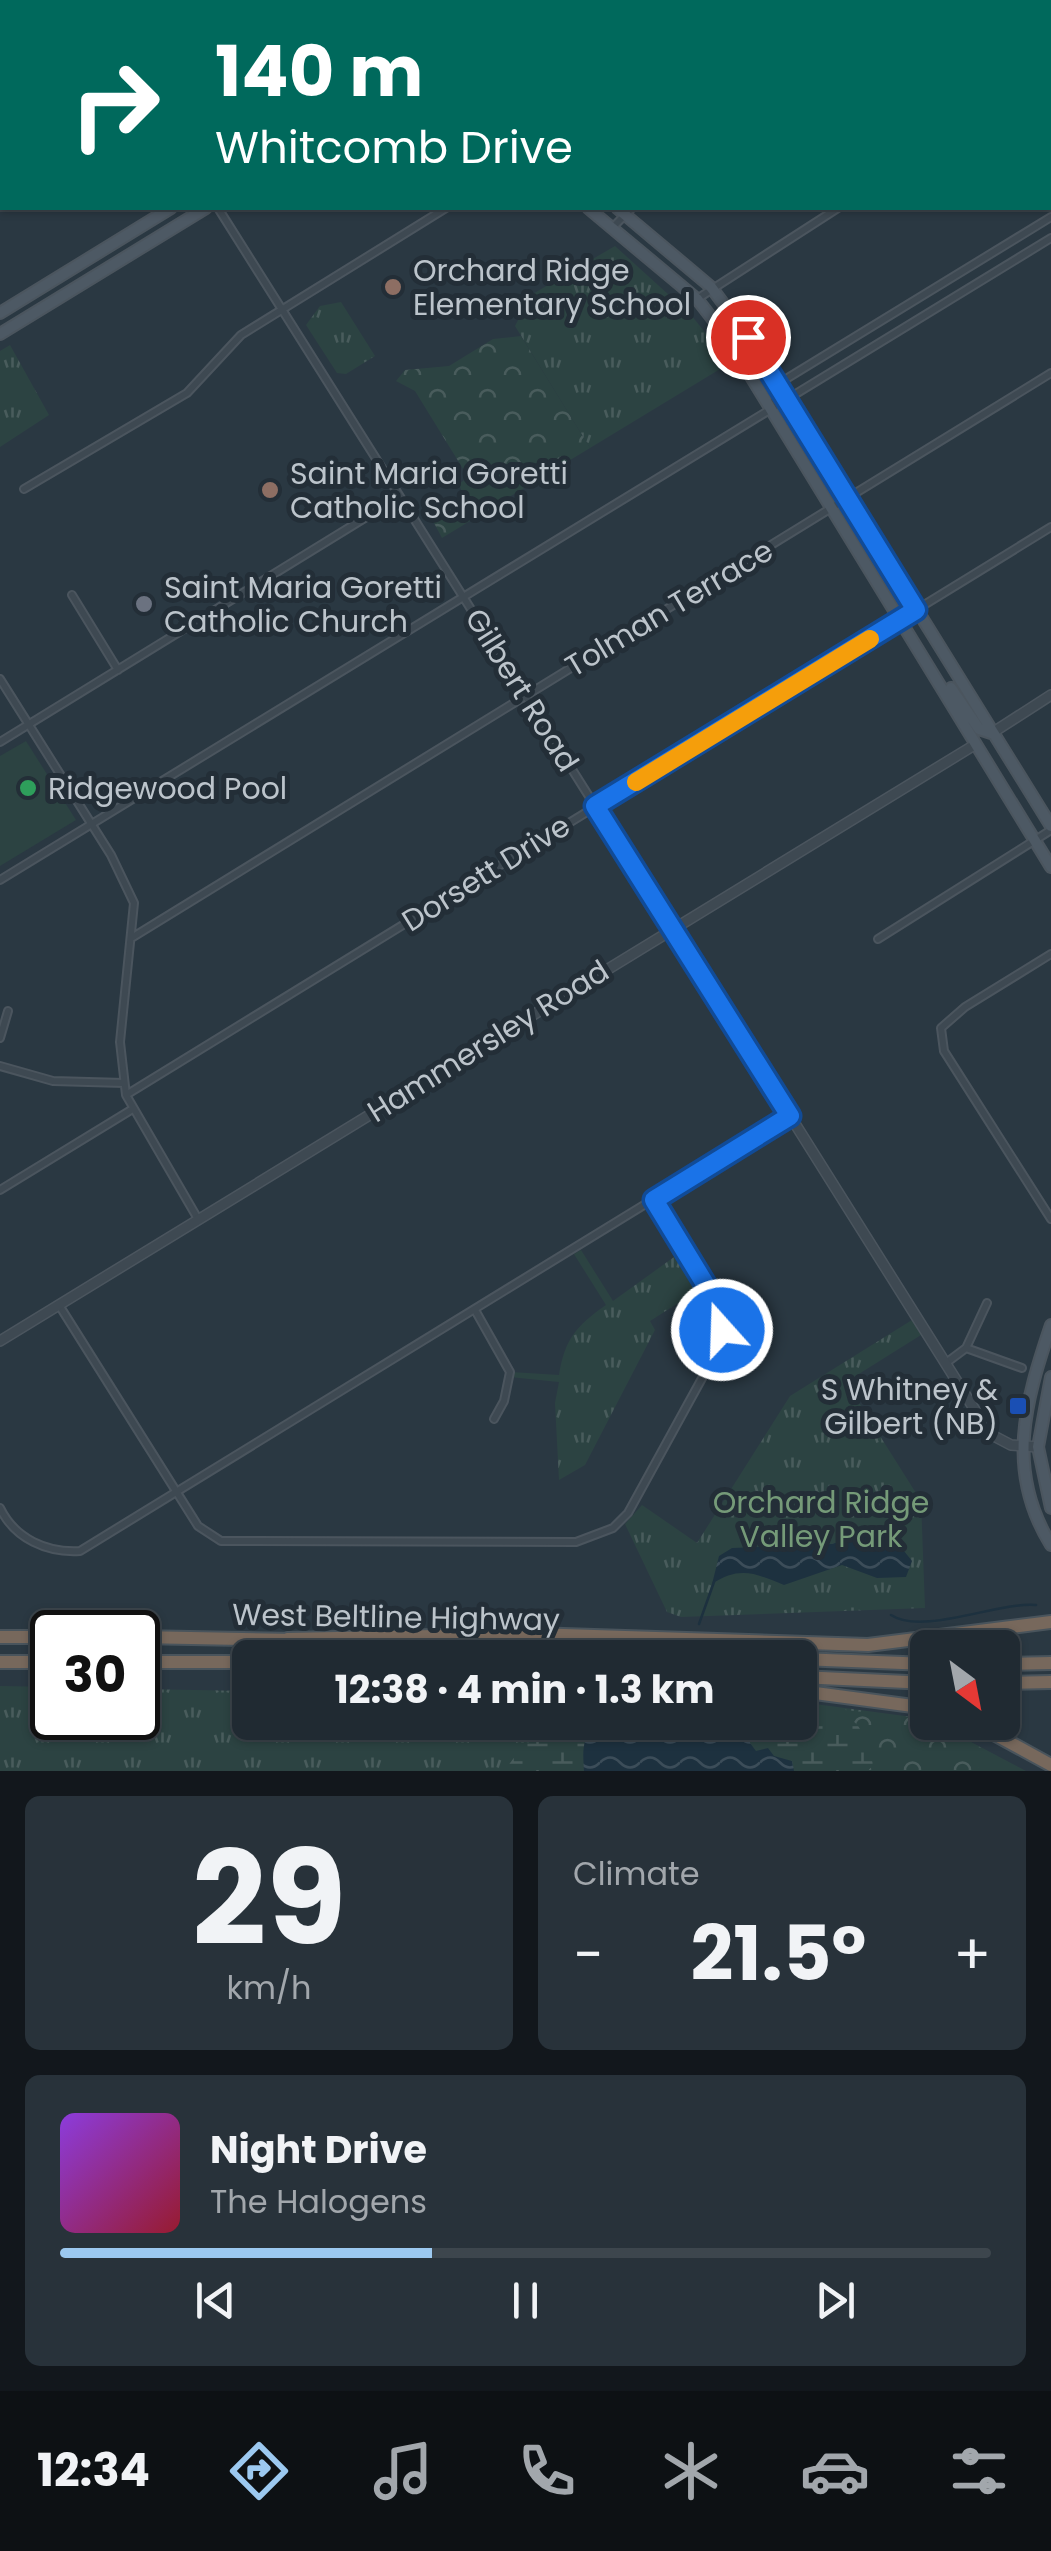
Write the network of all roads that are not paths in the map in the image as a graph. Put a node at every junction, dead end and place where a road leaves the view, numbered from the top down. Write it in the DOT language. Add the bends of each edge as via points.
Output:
graph roads {
  1 [pos="169,210"];
  2 [pos="203,210"];
  3 [pos="219,210"];
  4 [pos="443,210"];
  5 [pos="591,210"];
  6 [pos="625,210"];
  7 [pos="835,210"];
  8 [pos="1051,216"];
  9 [pos="613,227"];
  10 [pos="1051,238"];
  11 [pos="711,288"];
  12 [pos="696,300"];
  13 [pos="281,309"];
  14 [pos="0,313"];
  15 [pos="0,334"];
  16 [pos="1051,373"];
  17 [pos="779,388"];
  18 [pos="786,399"];
  19 [pos="770,408"];
  20 [pos="24,489"];
  21 [pos="400,497"];
  22 [pos="848,499"];
  23 [pos="833,508"];
  24 [pos="1051,527"];
  25 [pos="72,595"];
  26 [pos="462,596"];
  27 [pos="916,610"];
  28 [pos="902,619"];
  29 [pos="924,656"];
  30 [pos="118,670"];
  31 [pos="0,680"];
  32 [pos="1051,695"];
  33 [pos="525,696"];
  34 [pos="28,725"];
  35 [pos="992,734"];
  36 [pos="0,742"];
  37 [pos="976,744"];
  38 [pos="595,806"];
  39 [pos="91,824"];
  40 [pos="1051,828"];
  41 [pos="1034,841"];
  42 [pos="1051,867"];
  43 [pos="0,880"];
  44 [pos="672,928"];
  45 [pos="133,937"];
  46 [pos="878,939"];
  47 [pos="1051,954"];
  48 [pos="8,1010"];
  49 [pos="0,1038"];
  50 [pos="0,1066"];
  51 [pos="124,1083"];
  52 [pos="126,1095"];
  53 [pos="132,1110"];
  54 [pos="790,1116"];
  55 [pos="0,1190"];
  56 [pos="654,1200"];
  57 [pos="1051,1218"];
  58 [pos="198,1219"];
  59 [pos="59,1304"];
  60 [pos="987,1304"];
  61 [pos="476,1310"];
  62 [pos="1051,1325"];
  63 [pos="0,1341"];
  64 [pos="966,1348"];
  65 [pos="946,1362"];
  66 [pos="1022,1368"];
  67 [pos="1051,1378"];
  68 [pos="494,1418"];
  69 [pos="1020,1446"];
  70 [pos="1038,1447"];
  71 [pos="178,1493"];
  72 [pos="0,1508"];
  73 [pos="1051,1508"];
  74 [pos="1051,1545"];
  75 [pos="1049,1622"];
  76 [pos="0,1637"];
  77 [pos="30,1637"];
  78 [pos="160,1638"];
  79 [pos="288,1639"];
  80 [pos="326,1640"];
  81 [pos="817,1660"];
  82 [pos="0,1662"];
  83 [pos="30,1662"];
  84 [pos="160,1662"];
  85 [pos="232,1662"];
  86 [pos="910,1663"];
  87 [pos="1051,1663"];
  88 [pos="1020,1664"];
  89 [pos="817,1679"];
  90 [pos="910,1682"];
  91 [pos="1051,1682"];
  92 [pos="1020,1683"];
  93 [pos="817,1693"];
  94 [pos="910,1706"];
  95 [pos="1005,1740"];
  96 [pos="1051,1765"];
  1 -- 14 [label="main road"];
  2 -- 15 [label="main road"];
  3 -- 13 [label="street, Gilbert Road"];
  4 -- 13 [label="street"];
  5 -- 9 [label="main road"];
  6 -- 9 [label="street"];
  6 -- 11 [label="main road"];
  7 -- 11 [label="street"];
  8 -- 17 [label="street"];
  9 -- 12 [label="main road"];
  10 -- 18 [label="street"];
  11 -- 12 [label="street"];
  11 -- 17 [label="main road"];
  12 -- 19 [label="main road"];
  13 -- 20 [label="street" via="241,335 188,393"];
  13 -- 21 [label="street, Gilbert Road"];
  16 -- 22 [label="street, Tolman Terrace"];
  17 -- 18 [label="main road"];
  17 -- 19 [label="street"];
  18 -- 19 [label="street"];
  18 -- 22 [label="main road"];
  19 -- 23 [label="main road"];
  19 -- 26 [label="street"];
  21 -- 26 [label="street, Gilbert Road"];
  21 -- 30 [label="street"];
  22 -- 23 [label="street, Tolman Terrace"];
  22 -- 27 [label="main road"];
  23 -- 28 [label="main road"];
  23 -- 33 [label="street, Tolman Terrace"];
  24 -- 27 [label="street, Dorsett Drive"];
  25 -- 30 [label="street"];
  26 -- 33 [label="street, Gilbert Road"];
  26 -- 39 [label="street"];
  27 -- 28 [label="street, Dorsett Drive"];
  27 -- 35 [label="main road"];
  28 -- 29 [label="main road"];
  28 -- 38 [label="street, Dorsett Drive"];
  29 -- 35 [label="main road" via="976,726"];
  29 -- 37 [label="main road"];
  30 -- 34 [label="street"];
  31 -- 34 [label="street"];
  32 -- 35 [label="street"];
  33 -- 38 [label="street, Gilbert Road"];
  33 -- 45 [label="street, Tolman Terrace"];
  34 -- 36 [label="street"];
  34 -- 39 [label="street"];
  35 -- 40 [label="main road"];
  37 -- 41 [label="main road"];
  37 -- 44 [label="street, Hammersley Road"];
  38 -- 44 [label="street, Gilbert Road"];
  38 -- 52 [label="street, Dorsett Drive"];
  39 -- 43 [label="street"];
  39 -- 45 [label="street" via="134,903"];
  40 -- 41 [label="street"];
  41 -- 42 [label="main road"];
  41 -- 46 [label="street"];
  44 -- 54 [label="street, Gilbert Road"];
  44 -- 58 [label="street, Hammersley Road"];
  45 -- 51 [label="street" via="120,1042"];
  47 -- 57 [label="street" via="941,1028 944,1051"];
  48 -- 49 [label="street"];
  50 -- 51 [label="street" via="53,1081"];
  51 -- 52 [label="street"];
  52 -- 53 [label="street"];
  53 -- 55 [label="street"];
  53 -- 58 [label="street"];
  54 -- 56 [label="street"];
  54 -- 65 [label="street, Gilbert Road"];
  56 -- 61 [label="street"];
  56 -- 71 [label="street" via="710,1292 722,1330 643,1492 612,1528 560,1544 221,1542 198,1526"];
  58 -- 59 [label="street, Hammersley Road"];
  59 -- 63 [label="street, Hammersley Road"];
  59 -- 71 [label="street"];
  60 -- 64 [label="street"];
  61 -- 68 [label="street" via="510,1372"];
  61 -- 71 [label="street"];
  62 -- 69 [label="main road" via="1026,1401"];
  64 -- 65 [label="street"];
  64 -- 66 [label="street"];
  65 -- 69 [label="street, Gilbert Road" via="990,1434"];
  67 -- 70 [label="main road"];
  69 -- 70 [label="street"];
  69 -- 74 [label="main road" via="1033,1512"];
  70 -- 73 [label="main road"];
  71 -- 72 [label="street" via="80,1551 60,1553 17,1532"];
  75 -- 79 [label="highway" via="749,1641 533,1634"];
  76 -- 77 [label="highway"];
  78 -- 79 [label="highway, West Beltline Highway"];
  79 -- 80 [label="highway, West Beltline Highway"];
  81 -- 86 [label="highway"];
  82 -- 83 [label="highway"];
  84 -- 85 [label="highway, West Beltline Highway"];
  87 -- 88 [label="highway"];
  89 -- 90 [label="highway"];
  91 -- 92 [label="highway"];
  93 -- 94 [label="highway"];
  95 -- 96 [label="highway"];
}
